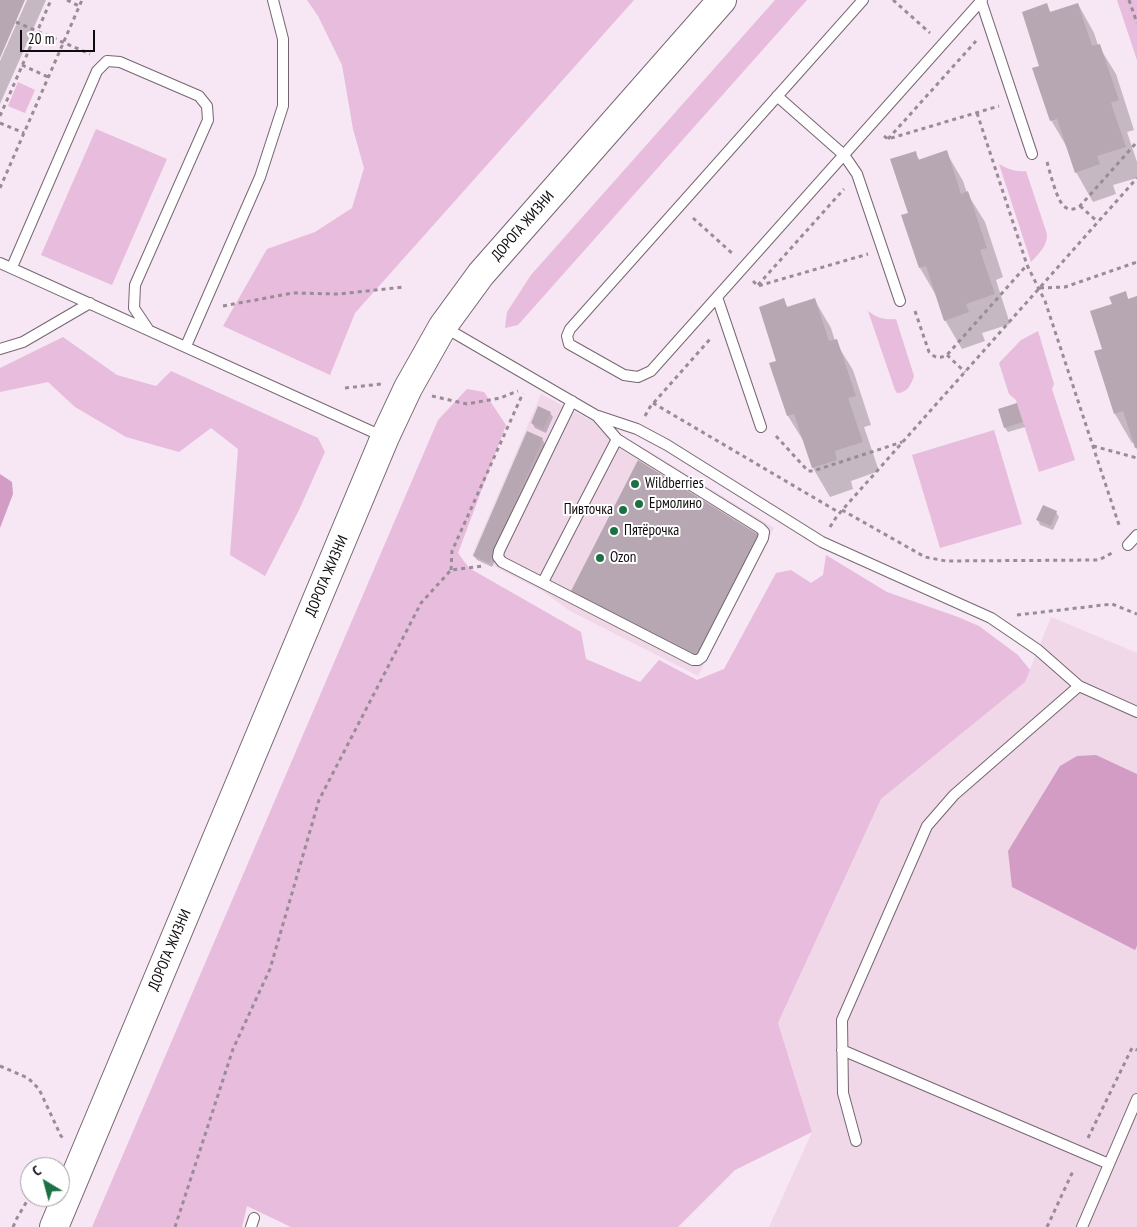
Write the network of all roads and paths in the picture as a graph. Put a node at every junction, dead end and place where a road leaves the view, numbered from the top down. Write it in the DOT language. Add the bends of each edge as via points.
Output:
graph roads {
  1 [pos="51,0"];
  2 [pos="67,0"];
  3 [pos="82,0"];
  4 [pos="273,0"];
  5 [pos="722,0"];
  6 [pos="862,0"];
  7 [pos="893,0"];
  8 [pos="1129,0"];
  9 [pos="981,1"];
  10 [pos="80,6"];
  11 [pos="914,18"];
  12 [pos="16,22"];
  13 [pos="1137,23"];
  14 [pos="989,26"];
  15 [pos="37,31"];
  16 [pos="63,42"];
  17 [pos="85,52"];
  18 [pos="22,66"];
  19 [pos="48,77"];
  20 [pos="777,96"];
  21 [pos="1014,102"];
  22 [pos="977,113"];
  23 [pos="0,116"];
  24 [pos="0,123"];
  25 [pos="871,124"];
  26 [pos="24,133"];
  27 [pos="888,140"];
  28 [pos="1137,142"];
  29 [pos="1032,154"];
  30 [pos="844,155"];
  31 [pos="1046,159"];
  32 [pos="857,174"];
  33 [pos="1137,178"];
  34 [pos="0,188"];
  35 [pos="1080,206"];
  36 [pos="1098,222"];
  37 [pos="702,227"];
  38 [pos="717,240"];
  39 [pos="882,250"];
  40 [pos="1137,262"];
  41 [pos="0,263"];
  42 [pos="1027,265"];
  43 [pos="12,267"];
  44 [pos="741,271"];
  45 [pos="758,286"];
  46 [pos="404,288"];
  47 [pos="1039,288"];
  48 [pos="717,297"];
  49 [pos="900,301"];
  50 [pos="90,303"];
  51 [pos="914,306"];
  52 [pos="203,309"];
  53 [pos="726,322"];
  54 [pos="443,326"];
  55 [pos="148,329"];
  56 [pos="186,346"];
  57 [pos="0,349"];
  58 [pos="946,356"];
  59 [pos="965,372"];
  60 [pos="388,383"];
  61 [pos="345,388"];
  62 [pos="429,396"];
  63 [pos="572,401"];
  64 [pos="597,416"];
  65 [pos="761,427"];
  66 [pos="774,430"];
  67 [pos="385,437"];
  68 [pos="617,439"];
  69 [pos="903,442"];
  70 [pos="1093,446"];
  71 [pos="1137,458"];
  72 [pos="839,513"];
  73 [pos="1137,535"];
  74 [pos="1128,545"];
  75 [pos="498,557"];
  76 [pos="451,570"];
  77 [pos="544,582"];
  78 [pos="1137,614"];
  79 [pos="991,618"];
  80 [pos="1079,686"];
  81 [pos="1137,712"];
  82 [pos="842,1050"];
  83 [pos="0,1066"];
  84 [pos="1137,1099"];
  85 [pos="856,1141"];
  86 [pos="69,1143"];
  87 [pos="1109,1164"];
  88 [pos="24,1207"];
  89 [pos="13,1227"];
  90 [pos="54,1227"];
  91 [pos="175,1227"];
  92 [pos="1082,1227"];
  1 -- 15 [label="path"];
  2 -- 10 [label="path"];
  3 -- 10 [label="path"];
  4 -- 52 [label="lane" via="283,39 283,106 260,178"];
  5 -- 54 [label="main road, ДОРОГА ЖИЗНИ" via="481,274"];
  6 -- 20 [label="lane"];
  7 -- 11 [label="path"];
  8 -- 13 [label="path"];
  9 -- 14 [label="lane"];
  9 -- 25 [label="lane"];
  10 -- 16 [label="path"];
  12 -- 15 [label="path"];
  14 -- 21 [label="lane"];
  14 -- 27 [label="path"];
  15 -- 16 [label="path"];
  15 -- 18 [label="path"];
  16 -- 17 [label="path"];
  16 -- 19 [label="path"];
  18 -- 19 [label="path"];
  18 -- 23 [label="path"];
  19 -- 26 [label="path"];
  20 -- 30 [label="lane"];
  20 -- 48 [label="lane" via="570,329 567,336 569,344 624,375 638,377 652,371"];
  21 -- 22 [label="path"];
  21 -- 29 [label="lane"];
  22 -- 27 [label="path"];
  22 -- 42 [label="path"];
  24 -- 26 [label="path"];
  25 -- 27 [label="path"];
  25 -- 30 [label="lane"];
  26 -- 34 [label="path"];
  28 -- 35 [label="path"];
  30 -- 32 [label="lane"];
  30 -- 44 [label="lane"];
  31 -- 35 [label="path" via="1060,202 1073,210"];
  32 -- 39 [label="lane"];
  32 -- 45 [label="path"];
  33 -- 36 [label="path"];
  35 -- 36 [label="path"];
  36 -- 47 [label="path"];
  37 -- 38 [label="path"];
  39 -- 45 [label="path"];
  39 -- 49 [label="lane"];
  40 -- 47 [label="path" via="1065,286"];
  41 -- 43 [label="lane"];
  42 -- 47 [label="path"];
  42 -- 58 [label="path"];
  43 -- 50 [label="lane"];
  43 -- 55 [label="lane" via="97,71 106,61 120,62 200,96 207,106 208,120 136,285 134,308"];
  44 -- 45 [label="path"];
  44 -- 48 [label="lane"];
  46 -- 52 [label="path" via="339,294 293,293"];
  47 -- 59 [label="path"];
  47 -- 70 [label="path"];
  48 -- 53 [label="lane"];
  50 -- 55 [label="lane"];
  50 -- 57 [label="lane" via="23,342"];
  51 -- 58 [label="path" via="929,352 934,357"];
  52 -- 56 [label="lane"];
  53 -- 65 [label="lane"];
  53 -- 72 [label="path" via="652,405"];
  54 -- 63 [label="lane"];
  54 -- 67 [label="main road, ДОРОГА ЖИЗНИ"];
  55 -- 56 [label="lane"];
  56 -- 67 [label="lane"];
  58 -- 59 [label="path"];
  59 -- 69 [label="path"];
  60 -- 61 [label="path"];
  62 -- 76 [label="path" via="467,404 500,398 525,388 452,551"];
  63 -- 64 [label="lane"];
  63 -- 75 [label="lane"];
  64 -- 68 [label="lane"];
  64 -- 79 [label="lane" via="637,429 667,445 822,542"];
  66 -- 69 [label="path" via="808,471 813,472"];
  67 -- 90 [label="main road, ДОРОГА ЖИЗНИ"];
  68 -- 77 [label="lane"];
  68 -- 77 [label="lane" via="764,532 707,649 698,660 692,660"];
  69 -- 72 [label="path"];
  70 -- 71 [label="path"];
  70 -- 74 [label="path"];
  72 -- 74 [label="path" via="925,557 946,561 1099,560"];
  73 -- 74 [label="lane"];
  75 -- 76 [label="path" via="492,564"];
  75 -- 77 [label="lane"];
  76 -- 91 [label="path" via="421,603 319,800 270,968 233,1048"];
  78 -- 79 [label="path" via="1112,604"];
  79 -- 80 [label="lane" via="1038,650"];
  80 -- 81 [label="lane"];
  80 -- 82 [label="lane" via="954,795 927,826 842,1020"];
  82 -- 85 [label="lane" via="843,1093"];
  82 -- 87 [label="lane"];
  83 -- 86 [label="path" via="28,1078 39,1089 61,1136"];
  84 -- 87 [label="lane"];
  87 -- 92 [label="lane"];
  88 -- 89 [label="path"];
}
